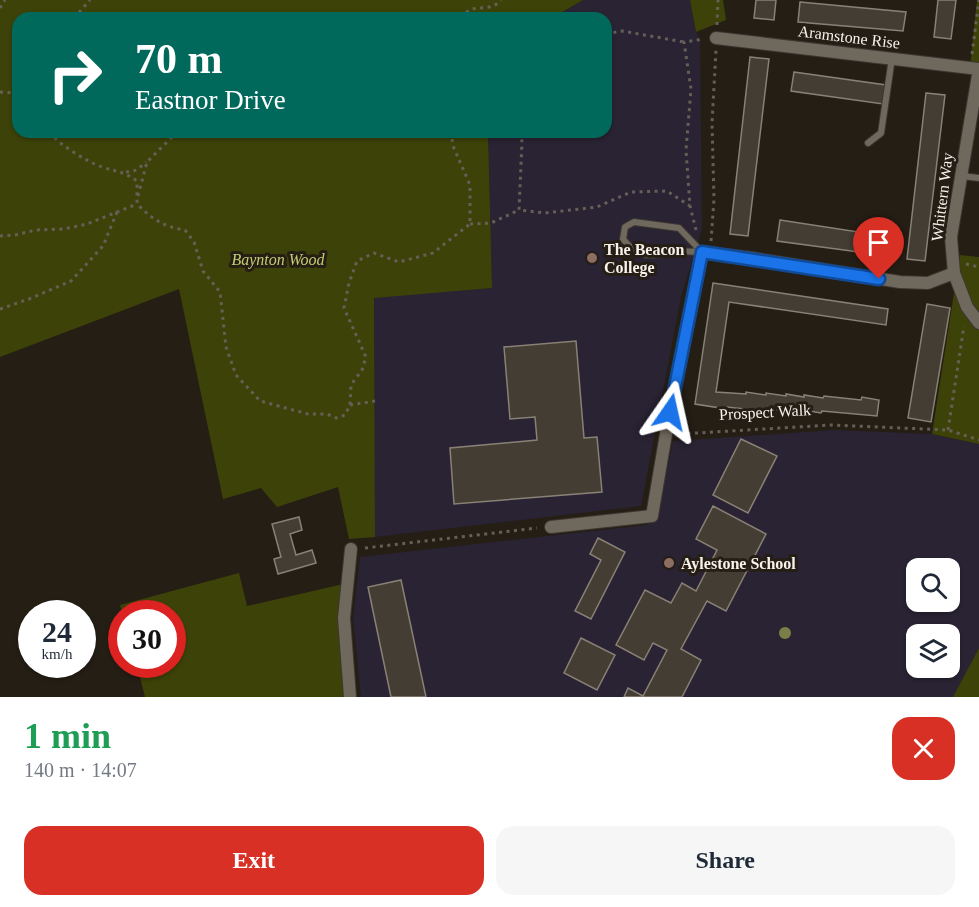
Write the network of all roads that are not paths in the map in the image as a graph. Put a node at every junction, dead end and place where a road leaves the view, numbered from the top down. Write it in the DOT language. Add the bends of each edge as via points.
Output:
graph roads {
  1 [pos="716,38"];
  2 [pos="892,58"];
  3 [pos="976,69"];
  4 [pos="868,142"];
  5 [pos="960,176"];
  6 [pos="979,178"];
  7 [pos="706,252"];
  8 [pos="954,273"];
  9 [pos="979,323"];
  10 [pos="551,526"];
  11 [pos="351,549"];
  12 [pos="350,697"];
  1 -- 2 [label="street, Aramstone Rise"];
  2 -- 3 [label="street, Aramstone Rise"];
  2 -- 4 [label="lane" via="881,133"];
  3 -- 5 [label="street, Whittern Way"];
  5 -- 6 [label="lane"];
  5 -- 8 [label="street, Whittern Way" via="951,237"];
  7 -- 7 [label="lane" via="642,255 623,239 625,227 634,222 679,228"];
  7 -- 8 [label="street" via="900,282 928,284"];
  7 -- 10 [label="street" via="652,516"];
  8 -- 9 [label="street, Whittern Way" via="967,307"];
  11 -- 12 [label="street" via="344,618"];
}
